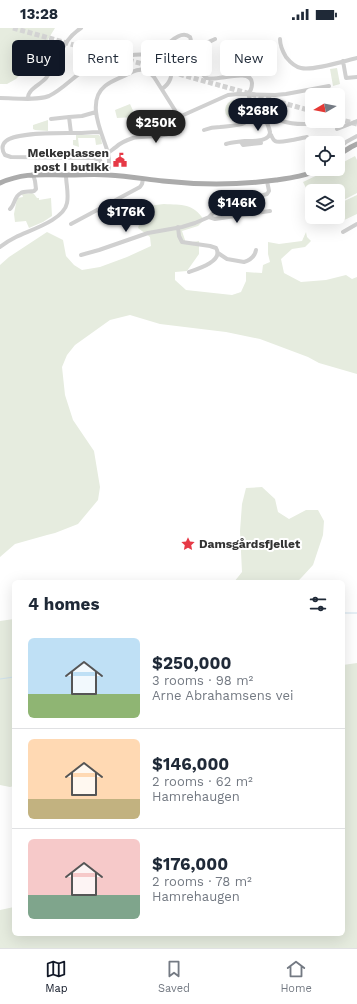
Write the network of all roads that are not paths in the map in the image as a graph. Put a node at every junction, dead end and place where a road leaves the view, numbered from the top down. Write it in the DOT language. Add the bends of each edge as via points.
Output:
graph roads {
  1 [pos="81,28"];
  2 [pos="215,39"];
  3 [pos="170,40"];
  4 [pos="191,40"];
  5 [pos="212,40"];
  6 [pos="280,40"];
  7 [pos="141,55"];
  8 [pos="357,58"];
  9 [pos="343,61"];
  10 [pos="171,76"];
  11 [pos="204,76"];
  12 [pos="357,76"];
  13 [pos="329,86"];
  14 [pos="162,89"];
  15 [pos="248,94"];
  16 [pos="0,98"];
  17 [pos="28,98"];
  18 [pos="96,112"];
  19 [pos="69,117"];
  20 [pos="179,117"];
  21 [pos="251,117"];
  22 [pos="51,119"];
  23 [pos="264,120"];
  24 [pos="357,121"];
  25 [pos="305,124"];
  26 [pos="337,129"];
  27 [pos="204,130"];
  28 [pos="101,132"];
  29 [pos="71,133"];
  30 [pos="270,135"];
  31 [pos="357,136"];
  32 [pos="305,137"];
  33 [pos="241,142"];
  34 [pos="261,143"];
  35 [pos="345,143"];
  36 [pos="226,144"];
  37 [pos="357,144"];
  38 [pos="345,150"];
  39 [pos="108,153"];
  40 [pos="102,167"];
  41 [pos="32,174"];
  42 [pos="305,174"];
  43 [pos="66,175"];
  44 [pos="108,175"];
  45 [pos="143,179"];
  46 [pos="268,181"];
  47 [pos="0,183"];
  48 [pos="10,209"];
  49 [pos="270,211"];
  50 [pos="209,217"];
  51 [pos="71,224"];
  52 [pos="357,224"];
  53 [pos="178,227"];
  54 [pos="343,232"];
  55 [pos="0,247"];
  56 [pos="256,250"];
  57 [pos="218,253"];
  58 [pos="82,255"];
  59 [pos="189,272"];
  1 -- 17 [label="street" via="64,45 47,76 31,90"];
  2 -- 5 [label="street"];
  3 -- 4 [label="street" via="182,33"];
  6 -- 9 [label="street" via="285,55 298,67 306,69"];
  7 -- 17 [label="street" via="101,62 85,70 53,94 41,98"];
  8 -- 9 [label="street"];
  9 -- 12 [label="street" via="346,78"];
  10 -- 14 [label="street"];
  11 -- 15 [label="street" via="209,79 241,75 250,78 252,84"];
  13 -- 15 [label="street" via="286,94"];
  14 -- 18 [label="street" via="150,73 135,71 102,89 97,97"];
  14 -- 20 [label="street"];
  15 -- 20 [label="street" via="228,95"];
  15 -- 21 [label="street" via="252,108"];
  16 -- 17 [label="street"];
  18 -- 19 [label="street"];
  18 -- 28 [label="street"];
  19 -- 22 [label="street"];
  19 -- 29 [label="street"];
  20 -- 39 [label="street" via="178,126 171,133 133,138"];
  21 -- 23 [label="street"];
  21 -- 27 [label="street" via="241,125"];
  23 -- 25 [label="street" via="273,117 281,121"];
  23 -- 30 [label="street" via="269,126"];
  24 -- 26 [label="street"];
  28 -- 29 [label="street"];
  28 -- 39 [label="street"];
  29 -- 40 [label="street" via="17,137 4,143 2,150 5,155 11,156 94,158 100,160"];
  30 -- 32 [label="street" via="277,141"];
  30 -- 33 [label="street" via="262,140"];
  31 -- 35 [label="street"];
  33 -- 34 [label="street" via="243,145"];
  33 -- 36 [label="street"];
  37 -- 38 [label="main road"];
  39 -- 44 [label="street"];
  41 -- 43 [label="main road"];
  41 -- 47 [label="main road"];
  41 -- 48 [label="street" via="36,189 19,194"];
  42 -- 46 [label="main road"];
  43 -- 44 [label="main road"];
  43 -- 55 [label="street" via="67,201 62,213"];
  44 -- 45 [label="main road"];
  45 -- 46 [label="main road" via="232,184"];
  45 -- 51 [label="street" via="140,187"];
  46 -- 50 [label="street" via="269,191 266,194 223,206"];
  49 -- 50 [label="street" via="215,219"];
  50 -- 53 [label="street"];
  52 -- 54 [label="street"];
  53 -- 57 [label="street" via="182,242 215,247"];
  53 -- 58 [label="street" via="148,233"];
  56 -- 57 [label="street" via="253,257 244,262 227,259"];
  57 -- 59 [label="street" via="212,262"];
}
